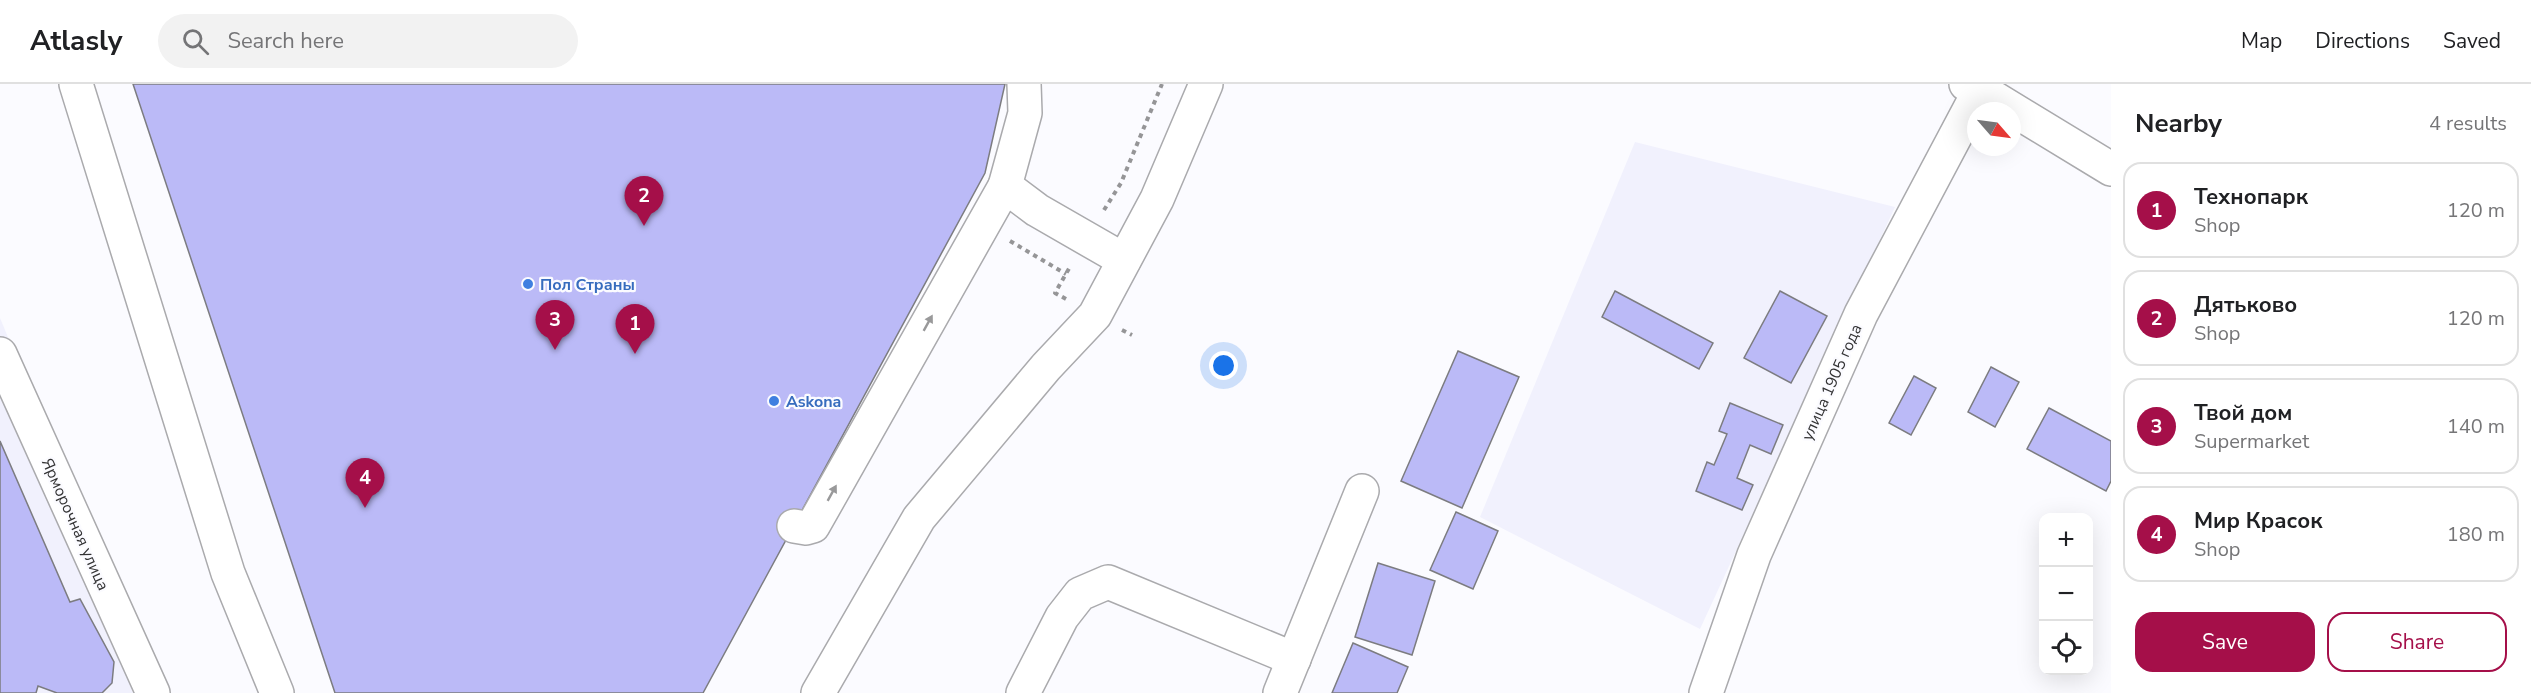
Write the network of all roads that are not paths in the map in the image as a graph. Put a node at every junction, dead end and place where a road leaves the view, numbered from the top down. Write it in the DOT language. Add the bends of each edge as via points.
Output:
graph roads {
  1 [pos="76,84"];
  2 [pos="1024,84"];
  3 [pos="1206,84"];
  4 [pos="1976,86"];
  5 [pos="2111,169"];
  6 [pos="1005,186"];
  7 [pos="1124,260"];
  8 [pos="0,354"];
  9 [pos="1362,491"];
  10 [pos="794,526"];
  11 [pos="1294,659"];
  12 [pos="153,693"];
  13 [pos="277,693"];
  14 [pos="818,693"];
  15 [pos="1023,693"];
  16 [pos="1280,693"];
  17 [pos="1706,693"];
  1 -- 13 [label="street" via="228,573"];
  2 -- 6 [label="street" via="1025,113"];
  3 -- 7 [label="street" via="1157,199"];
  4 -- 5 [label="street"];
  4 -- 17 [label="street, улица 1905 года" via="1861,314 1754,555"];
  6 -- 7 [label="street" via="1037,210"];
  10 -- 6 [label="street, one-way" via="813,526"];
  7 -- 14 [label="street" via="1095,315 919,518"];
  8 -- 12 [label="street, Ярморочная улица"];
  9 -- 11 [label="street"];
  11 -- 15 [label="street" via="1108,582 1080,594 1062,617"];
  11 -- 16 [label="street"];
}
